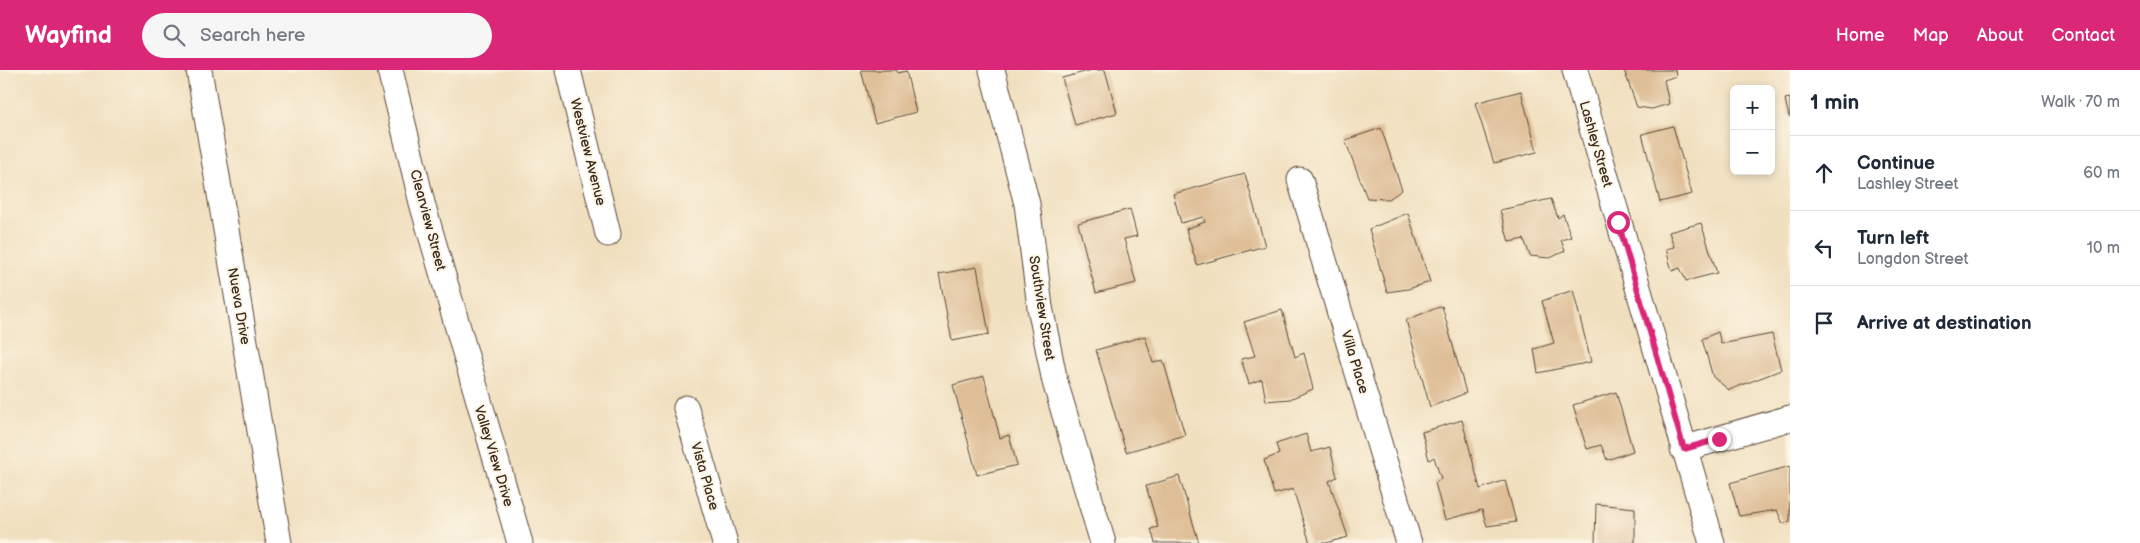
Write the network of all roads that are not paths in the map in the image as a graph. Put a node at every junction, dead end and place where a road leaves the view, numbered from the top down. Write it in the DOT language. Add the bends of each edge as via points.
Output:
graph roads {
  1 [pos="199,70"];
  2 [pos="390,70"];
  3 [pos="568,70"];
  4 [pos="992,70"];
  5 [pos="1575,70"];
  6 [pos="1300,180"];
  7 [pos="608,234"];
  8 [pos="469,370"];
  9 [pos="686,408"];
  10 [pos="1790,418"];
  11 [pos="1684,449"];
  12 [pos="278,543"];
  13 [pos="520,543"];
  14 [pos="725,543"];
  15 [pos="1103,543"];
  16 [pos="1409,543"];
  17 [pos="1712,543"];
  1 -- 12 [label="street, Nueva Drive"];
  2 -- 8 [label="street, Clearview Street" via="422,203"];
  3 -- 7 [label="street, Westview Avenue"];
  4 -- 15 [label="street, Southview Street" via="1027,204 1040,307 1056,382"];
  5 -- 11 [label="street, Lashley Street"];
  6 -- 16 [label="street, Villa Place"];
  8 -- 13 [label="street, Valley View Drive"];
  9 -- 14 [label="street, Vista Place"];
  10 -- 11 [label="street"];
  11 -- 17 [label="street, Lashley Street"];
}
